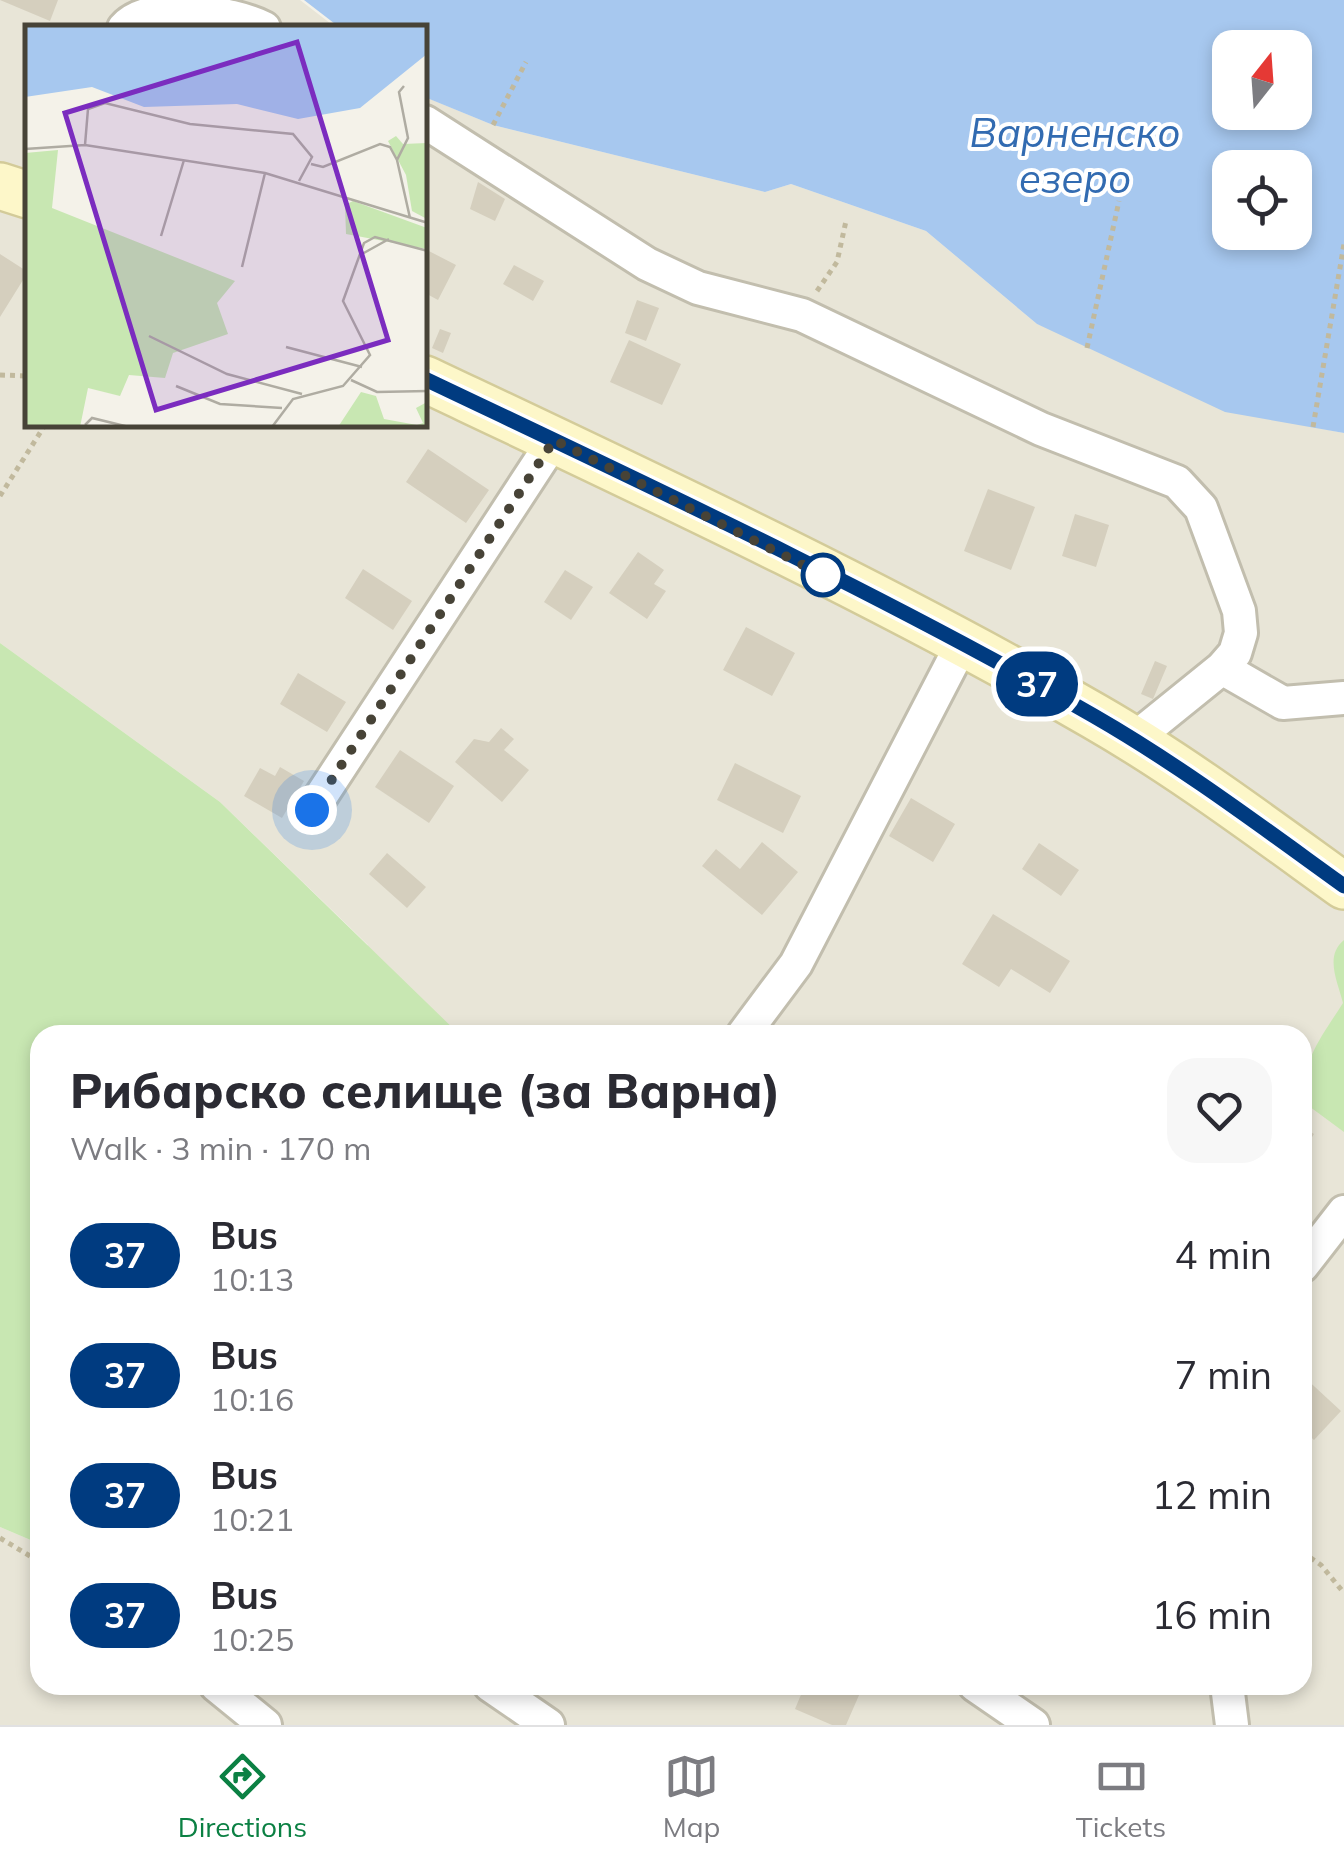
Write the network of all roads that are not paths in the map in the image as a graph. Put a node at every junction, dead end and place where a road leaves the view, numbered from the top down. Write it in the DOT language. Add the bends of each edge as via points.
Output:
graph roads {
  1 [pos="125,25"];
  2 [pos="258,25"];
  3 [pos="428,124"];
  4 [pos="0,186"];
  5 [pos="25,194"];
  6 [pos="428,380"];
  7 [pos="554,440"];
  8 [pos="962,644"];
  9 [pos="1222,668"];
  10 [pos="1344,698"];
  11 [pos="1133,740"];
  12 [pos="312,810"];
  13 [pos="1344,886"];
  14 [pos="750,1025"];
  15 [pos="1344,1212"];
  16 [pos="1322,1247"];
  17 [pos="228,1695"];
  18 [pos="504,1695"];
  19 [pos="990,1695"];
  20 [pos="1228,1695"];
  21 [pos="264,1725"];
  22 [pos="548,1725"];
  23 [pos="1033,1725"];
  24 [pos="1232,1725"];
  1 -- 2 [label="street" via="154,6 230,10"];
  3 -- 9 [label="street" via="646,264 698,288 802,315 1041,430 1177,482 1202,508 1240,611 1235,653"];
  4 -- 5 [label="street"];
  6 -- 7 [label="street"];
  7 -- 8 [label="street"];
  7 -- 12 [label="street"];
  8 -- 11 [label="street"];
  8 -- 14 [label="street" via="796,964"];
  9 -- 10 [label="street" via="1283,703"];
  9 -- 11 [label="street"];
  11 -- 13 [label="street"];
  15 -- 16 [label="street"];
  17 -- 21 [label="street"];
  18 -- 22 [label="street"];
  19 -- 23 [label="street"];
  20 -- 24 [label="street"];
}
